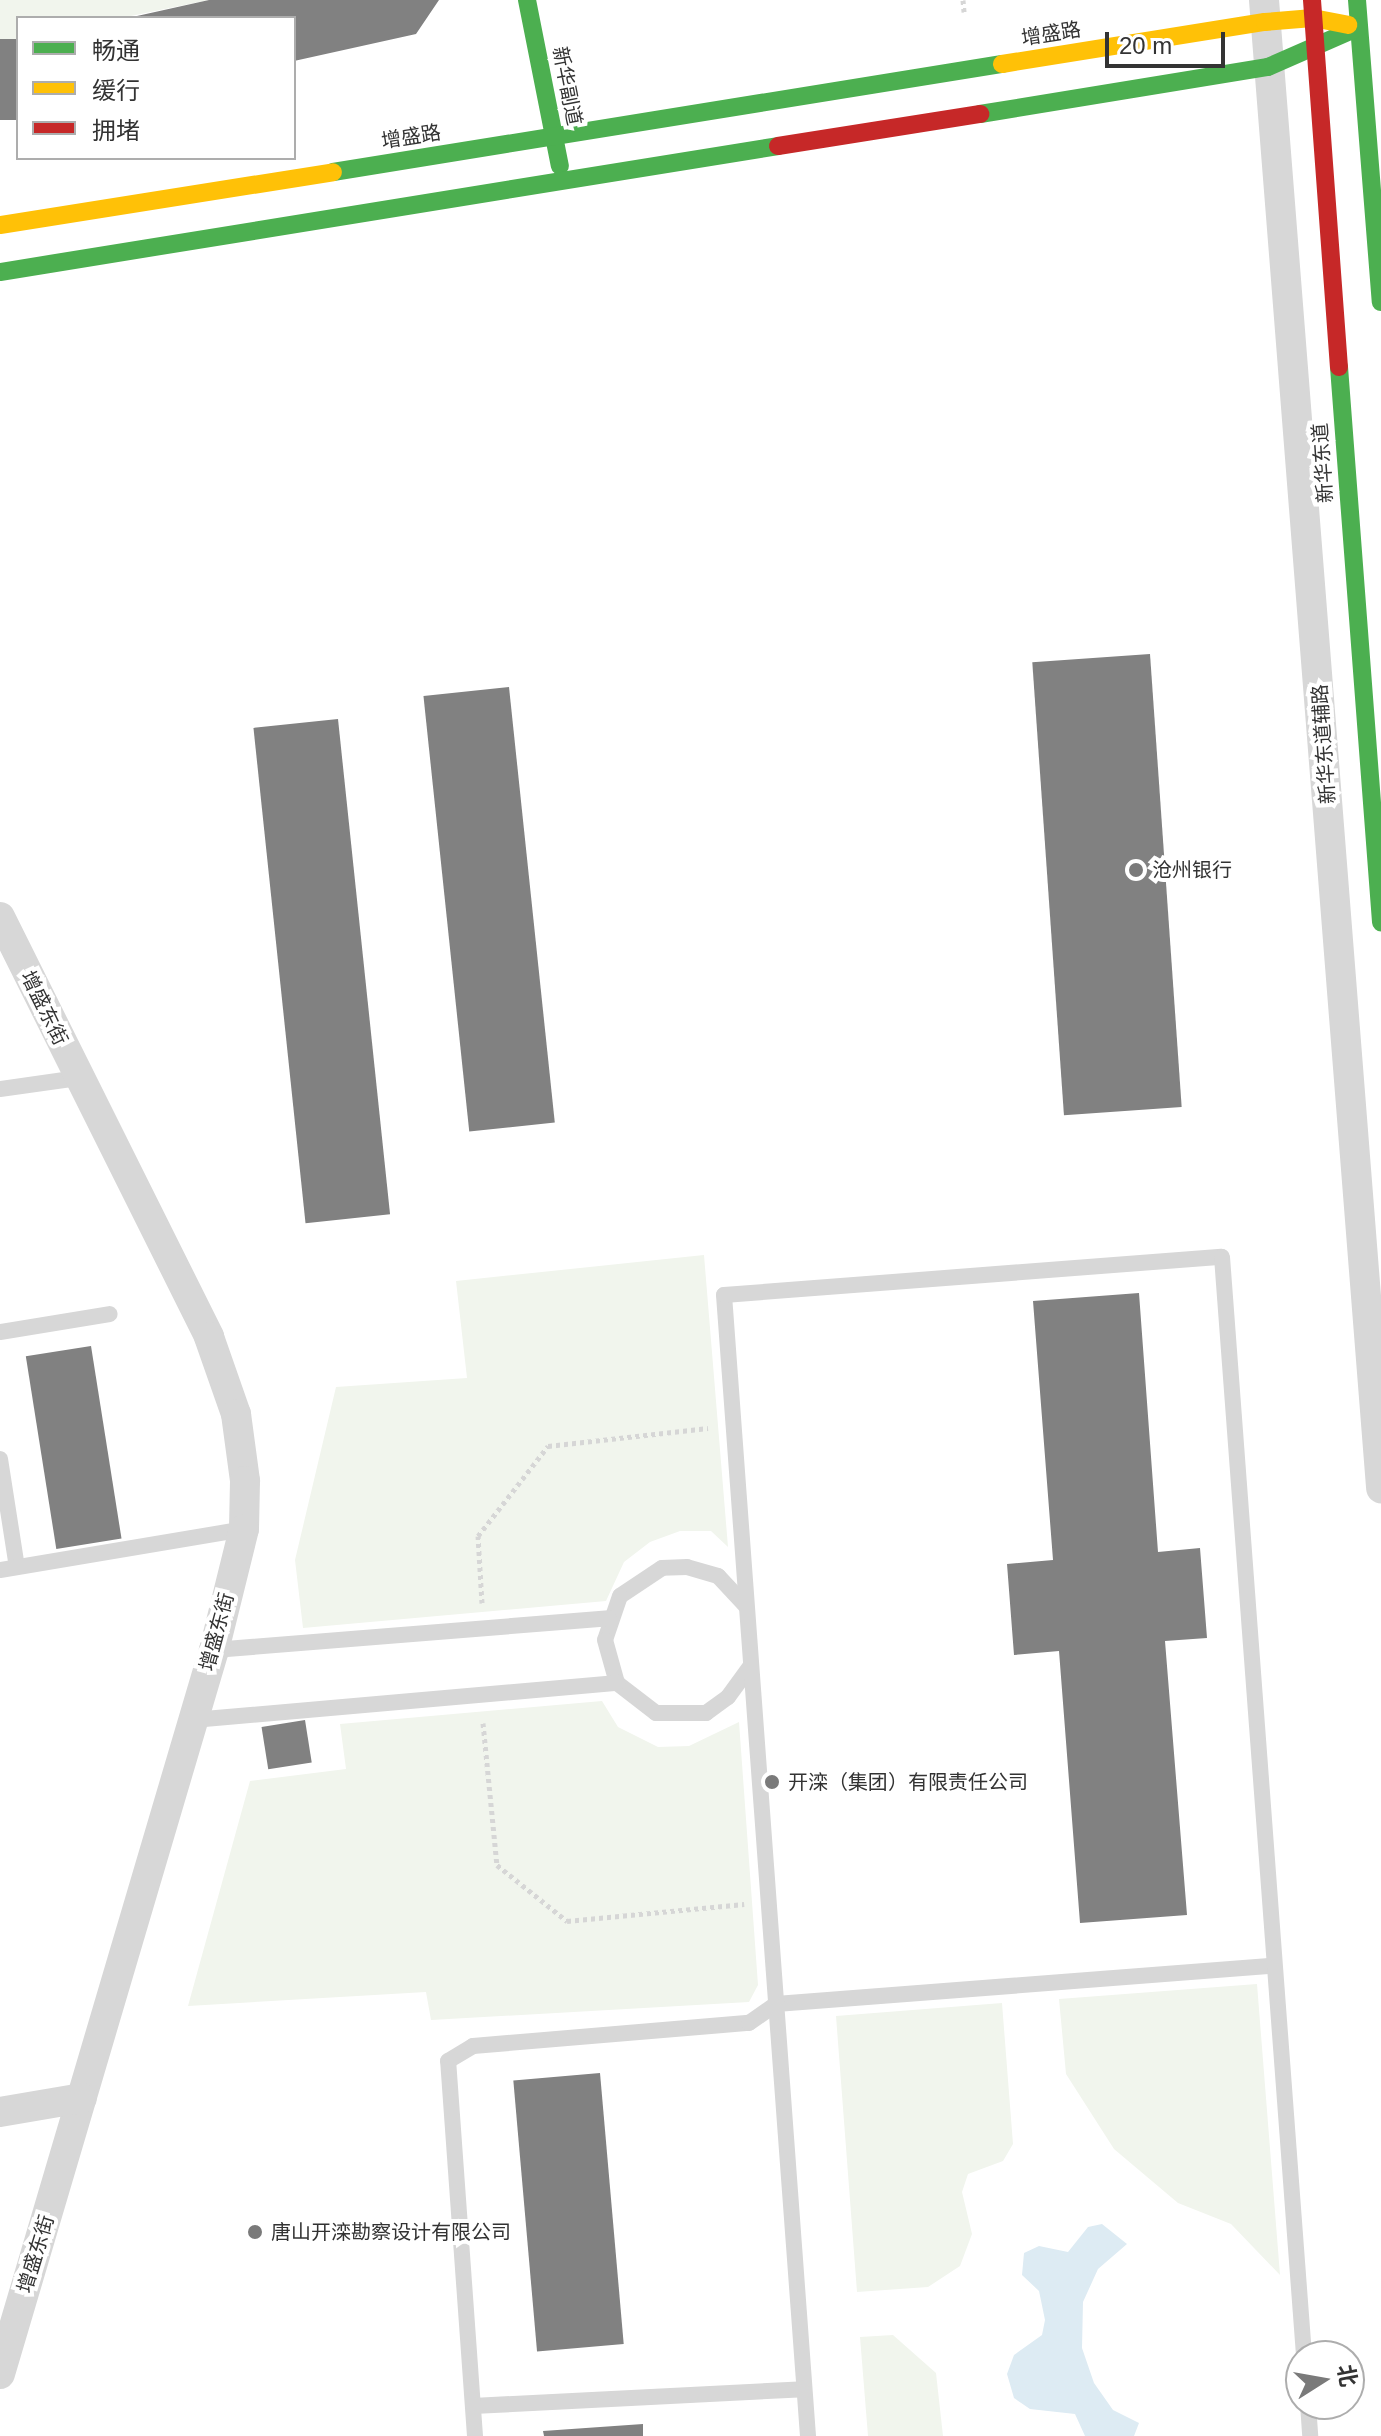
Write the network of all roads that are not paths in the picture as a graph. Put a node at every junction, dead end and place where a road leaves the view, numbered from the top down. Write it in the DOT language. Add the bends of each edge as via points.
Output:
graph roads {
  1 [pos="527,0"];
  2 [pos="1312,9"];
  3 [pos="1264,11"];
  4 [pos="1366,18"];
  5 [pos="1314,52"];
  6 [pos="1268,67"];
  7 [pos="554,136"];
  8 [pos="563,181"];
  9 [pos="0,225"];
  10 [pos="0,272"];
  11 [pos="1381,302"];
  12 [pos="0,917"];
  13 [pos="1381,922"];
  14 [pos="78,1078"];
  15 [pos="0,1089"];
  16 [pos="110,1314"];
  17 [pos="0,1332"];
  18 [pos="0,1459"];
  19 [pos="1381,1488"];
  20 [pos="244,1529"];
  21 [pos="17,1567"];
  22 [pos="0,1570"];
  23 [pos="746,1606"];
  24 [pos="609,1618"];
  25 [pos="214,1650"];
  26 [pos="751,1665"];
  27 [pos="617,1683"];
  28 [pos="193,1720"];
  29 [pos="1273,1966"];
  30 [pos="776,2004"];
  31 [pos="82,2098"];
  32 [pos="0,2112"];
  33 [pos="1303,2340"];
  34 [pos="0,2374"];
  35 [pos="804,2389"];
  36 [pos="473,2406"];
  37 [pos="475,2436"];
  38 [pos="808,2436"];
  1 -- 7 [label="main road, 新华副道"];
  2 -- 3 [label="main road, 增盛路"];
  2 -- 4 [label="main road, 增盛路"];
  2 -- 5 [label="main road, 新华东道"];
  3 -- 6 [label="street, 新华东道辅路"];
  3 -- 7 [label="main road, 增盛路"];
  4 -- 5 [label="main road"];
  4 -- 11 [label="main road"];
  5 -- 6 [label="main road"];
  5 -- 13 [label="main road, 新华东道"];
  6 -- 8 [label="main road"];
  6 -- 19 [label="street, 新华东道辅路"];
  7 -- 8 [label="main road, 新华副道"];
  7 -- 9 [label="main road, 增盛路"];
  8 -- 10 [label="main road"];
  12 -- 14 [label="street, 增盛东街"];
  14 -- 15 [label="lane"];
  14 -- 20 [label="street, 增盛东街" via="209,1337 236,1414 245,1481"];
  16 -- 17 [label="lane"];
  18 -- 21 [label="lane"];
  20 -- 21 [label="lane"];
  20 -- 25 [label="street, 增盛东街"];
  21 -- 22 [label="lane"];
  23 -- 24 [label="lane" via="718,1576 687,1567 662,1568 620,1596"];
  23 -- 26 [label="lane"];
  23 -- 29 [label="lane" via="724,1295 1222,1257"];
  24 -- 25 [label="lane"];
  24 -- 27 [label="lane" via="605,1640"];
  25 -- 28 [label="street, 增盛东街"];
  26 -- 27 [label="lane" via="728,1697 706,1713 681,1717 656,1713"];
  26 -- 30 [label="lane"];
  27 -- 28 [label="lane"];
  28 -- 31 [label="street, 增盛东街"];
  29 -- 30 [label="lane"];
  29 -- 33 [label="lane"];
  30 -- 35 [label="lane"];
  30 -- 36 [label="lane" via="749,2023 473,2046 448,2061"];
  31 -- 32 [label="street"];
  31 -- 34 [label="street, 增盛东街"];
  35 -- 36 [label="lane"];
  35 -- 38 [label="lane"];
  36 -- 37 [label="lane"];
}
